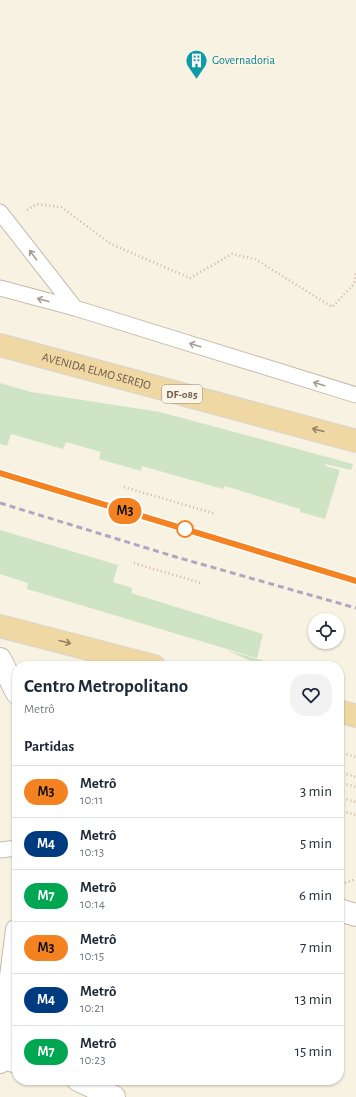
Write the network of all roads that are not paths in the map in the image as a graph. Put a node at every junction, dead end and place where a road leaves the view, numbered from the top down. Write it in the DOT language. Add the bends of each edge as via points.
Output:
graph roads {
  1 [pos="4,217"];
  2 [pos="0,288"];
  3 [pos="75,308"];
  4 [pos="0,345"];
  5 [pos="356,395"];
  6 [pos="356,441"];
  7 [pos="0,612"];
  8 [pos="0,626"];
  9 [pos="42,636"];
  10 [pos="0,659"];
  11 [pos="135,661"];
  12 [pos="12,682"];
  13 [pos="344,712"];
  14 [pos="356,716"];
  15 [pos="12,849"];
  16 [pos="0,850"];
  17 [pos="344,911"];
  18 [pos="356,915"];
  19 [pos="12,989"];
  20 [pos="6,1060"];
  21 [pos="89,1085"];
  22 [pos="114,1097"];
  3 -- 1 [label="lane, one-way"];
  3 -- 2 [label="lane, one-way"];
  5 -- 3 [label="lane, one-way"];
  6 -- 4 [label="main road, AVENIDA ELMO SEREJO / DF-085, one-way"];
  7 -- 9 [label="main road"];
  8 -- 9 [label="main road"];
  9 -- 11 [label="main road, one-way"];
  10 -- 12 [label="street"];
  13 -- 14 [label="main road"];
  15 -- 16 [label="lane"];
  17 -- 18 [label="street"];
  19 -- 20 [label="street"];
  21 -- 22 [label="street"];
}
